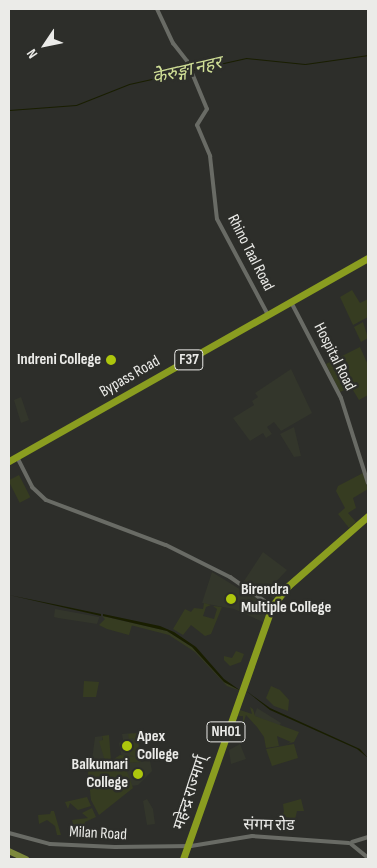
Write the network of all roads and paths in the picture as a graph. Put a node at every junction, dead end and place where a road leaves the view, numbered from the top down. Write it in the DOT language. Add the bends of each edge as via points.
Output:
graph roads {
  1 [pos="157,9"];
  2 [pos="368,259"];
  3 [pos="292,303"];
  4 [pos="269,316"];
  5 [pos="18,458"];
  6 [pos="9,461"];
  7 [pos="368,483"];
  8 [pos="368,516"];
  9 [pos="368,520"];
  10 [pos="274,607"];
  11 [pos="9,833"];
  12 [pos="368,837"];
  13 [pos="351,843"];
  14 [pos="190,846"];
  15 [pos="9,851"];
  16 [pos="368,858"];
  17 [pos="26,859"];
  18 [pos="185,859"];
  1 -- 4 [label="street, Rhino Taal Road" via="173,43 192,72 207,108 197,125 210,156 216,216"];
  2 -- 3 [label="highway, Bypass Road / F37"];
  3 -- 4 [label="highway, Bypass Road / F37"];
  3 -- 7 [label="street, Hospital Road" via="342,398"];
  4 -- 5 [label="highway, Bypass Road / F37"];
  5 -- 6 [label="highway, Bypass Road / F37"];
  5 -- 10 [label="street" via="32,487 46,500 182,552 230,577"];
  8 -- 10 [label="highway, महेन्द्र राज्मार्ग् / NH01" via="288,586"];
  9 -- 10 [label="highway, महेन्द्र राज्मार्ग् / NH01"];
  10 -- 14 [label="highway, महेन्द्र राज्मार्ग् / NH01" via="242,690"];
  11 -- 14 [label="street, Milan Road" via="68,845"];
  12 -- 13 [label="street"];
  13 -- 14 [label="street, संगम रोड" via="252,836"];
  13 -- 16 [label="street"];
  14 -- 18 [label="highway, महेन्द्र राज्मार्ग् / NH01"];
  15 -- 17 [label="main road"];
}
